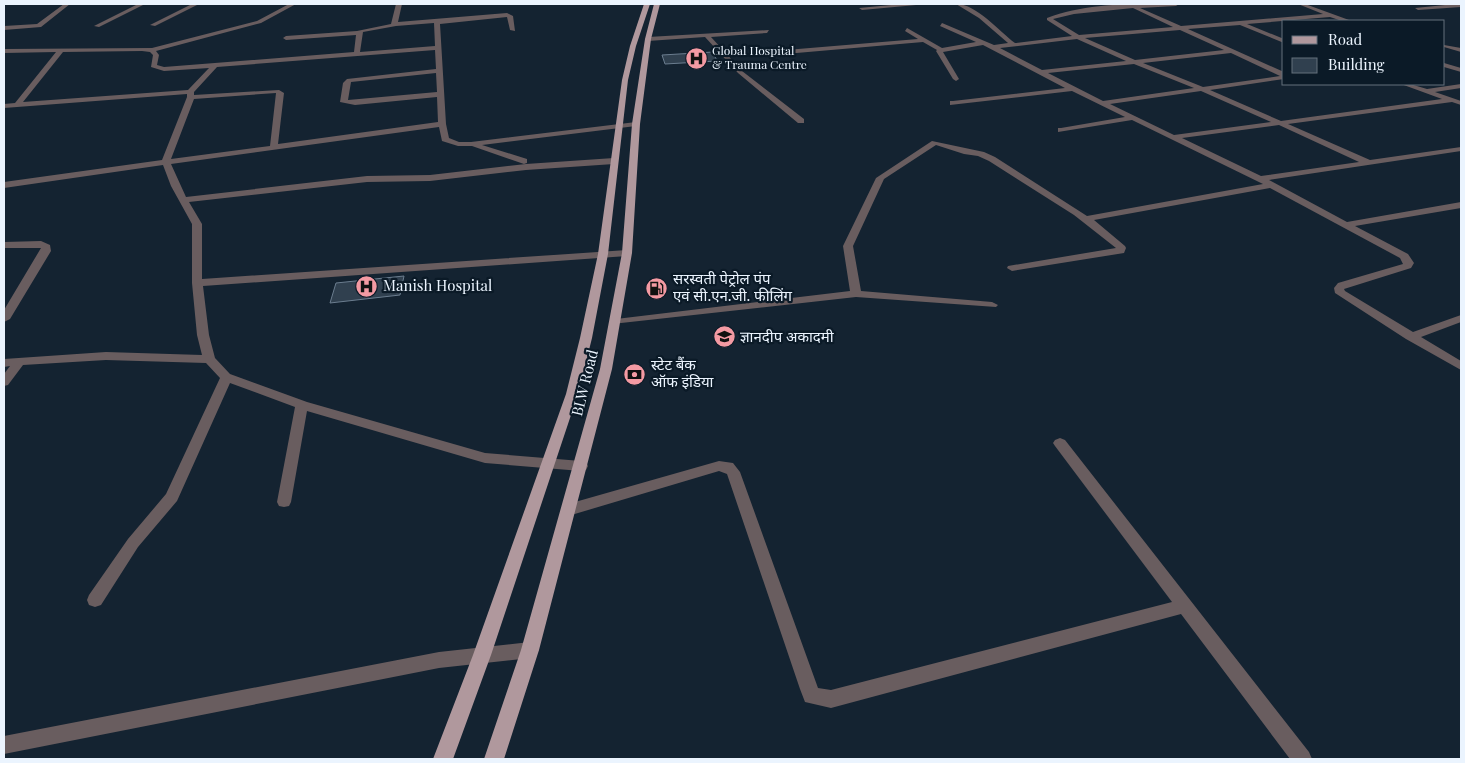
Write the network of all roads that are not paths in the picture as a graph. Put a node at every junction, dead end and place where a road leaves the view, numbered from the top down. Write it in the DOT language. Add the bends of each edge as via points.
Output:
graph roads {
  1 [pos="67,4"];
  2 [pos="142,4"];
  3 [pos="196,4"];
  4 [pos="293,4"];
  5 [pos="399,4"];
  6 [pos="647,4"];
  7 [pos="657,4"];
  8 [pos="924,4"];
  9 [pos="959,4"];
  10 [pos="1176,4"];
  11 [pos="1301,4"];
  12 [pos="1461,6"];
  13 [pos="1133,7"];
  14 [pos="862,8"];
  15 [pos="1418,8"];
  16 [pos="1330,15"];
  17 [pos="436,20"];
  18 [pos="1344,20"];
  19 [pos="1238,22"];
  20 [pos="396,24"];
  21 [pos="153,25"];
  22 [pos="942,25"];
  23 [pos="97,26"];
  24 [pos="4,28"];
  25 [pos="1180,28"];
  26 [pos="513,30"];
  27 [pos="767,30"];
  28 [pos="907,30"];
  29 [pos="360,33"];
  30 [pos="706,35"];
  31 [pos="1080,37"];
  32 [pos="286,38"];
  33 [pos="648,39"];
  34 [pos="925,40"];
  35 [pos="1282,40"];
  36 [pos="982,43"];
  37 [pos="1014,45"];
  38 [pos="1446,46"];
  39 [pos="437,48"];
  40 [pos="993,48"];
  41 [pos="61,50"];
  42 [pos="152,50"];
  43 [pos="942,50"];
  44 [pos="1461,50"];
  45 [pos="4,51"];
  46 [pos="1234,51"];
  47 [pos="357,54"];
  48 [pos="760,54"];
  49 [pos="1136,62"];
  50 [pos="215,65"];
  51 [pos="1445,65"];
  52 [pos="1461,70"];
  53 [pos="439,71"];
  54 [pos="1042,72"];
  55 [pos="1282,75"];
  56 [pos="1282,76"];
  57 [pos="956,79"];
  58 [pos="1407,85"];
  59 [pos="1461,86"];
  60 [pos="1203,88"];
  61 [pos="1073,89"];
  62 [pos="1426,91"];
  63 [pos="191,94"];
  64 [pos="441,94"];
  65 [pos="1452,100"];
  66 [pos="953,103"];
  67 [pos="1103,103"];
  68 [pos="1461,103"];
  69 [pos="17,105"];
  70 [pos="4,106"];
  71 [pos="1133,118"];
  72 [pos="801,121"];
  73 [pos="1278,123"];
  74 [pos="442,124"];
  75 [pos="636,124"];
  76 [pos="620,126"];
  77 [pos="1061,130"];
  78 [pos="1175,137"];
  79 [pos="471,144"];
  80 [pos="274,146"];
  81 [pos="1461,149"];
  82 [pos="166,161"];
  83 [pos="524,161"];
  84 [pos="614,161"];
  85 [pos="1369,163"];
  86 [pos="1260,179"];
  87 [pos="4,185"];
  88 [pos="1271,185"];
  89 [pos="183,200"];
  90 [pos="1461,205"];
  91 [pos="1447,207"];
  92 [pos="1461,214"];
  93 [pos="1086,219"];
  94 [pos="1344,225"];
  95 [pos="4,245"];
  96 [pos="626,253"];
  97 [pos="603,254"];
  98 [pos="1012,268"];
  99 [pos="198,283"];
  100 [pos="856,294"];
  101 [pos="992,304"];
  102 [pos="1461,318"];
  103 [pos="4,319"];
  104 [pos="616,322"];
  105 [pos="1410,337"];
  106 [pos="209,358"];
  107 [pos="20,361"];
  108 [pos="4,363"];
  109 [pos="1461,366"];
  110 [pos="226,377"];
  111 [pos="4,382"];
  112 [pos="302,404"];
  113 [pos="1060,443"];
  114 [pos="549,464"];
  115 [pos="581,466"];
  116 [pos="284,502"];
  117 [pos="568,510"];
  118 [pos="95,600"];
  119 [pos="1185,606"];
  120 [pos="530,650"];
  121 [pos="482,655"];
  122 [pos="4,745"];
  123 [pos="443,759"];
  124 [pos="494,759"];
  125 [pos="1302,759"];
  1 -- 24 [label="street" via="39,26"];
  2 -- 23 [label="street"];
  3 -- 21 [label="street"];
  4 -- 42 [label="street" via="250,26"];
  5 -- 20 [label="street"];
  6 -- 76 [label="main road" via="625,80"];
  7 -- 33 [label="main road, BLW Road"];
  8 -- 14 [label="street"];
  9 -- 37 [label="street"];
  10 -- 13 [label="street"];
  11 -- 16 [label="street"];
  12 -- 15 [label="street"];
  13 -- 25 [label="street"];
  13 -- 31 [label="street" via="1058,15 1048,19"];
  16 -- 18 [label="street"];
  16 -- 19 [label="street"];
  17 -- 20 [label="street"];
  19 -- 25 [label="street"];
  19 -- 35 [label="street"];
  20 -- 29 [label="street"];
  22 -- 36 [label="street"];
  25 -- 31 [label="street"];
  25 -- 46 [label="street"];
  26 -- 39 [label="street" via="507,15 442,20 436,24"];
  27 -- 30 [label="street"];
  28 -- 34 [label="street"];
  29 -- 32 [label="street"];
  29 -- 47 [label="street"];
  30 -- 33 [label="street"];
  30 -- 72 [label="street" via="740,72"];
  31 -- 37 [label="street"];
  31 -- 49 [label="street"];
  33 -- 75 [label="main road, BLW Road"];
  34 -- 43 [label="street"];
  34 -- 48 [label="street"];
  36 -- 40 [label="street"];
  36 -- 43 [label="street"];
  37 -- 40 [label="street"];
  38 -- 44 [label="street"];
  39 -- 47 [label="street"];
  39 -- 53 [label="street"];
  40 -- 54 [label="street"];
  41 -- 42 [label="street"];
  41 -- 45 [label="street"];
  41 -- 69 [label="street"];
  42 -- 50 [label="street" via="156,55 153,66 157,68"];
  43 -- 57 [label="street" via="939,51"];
  46 -- 49 [label="street"];
  46 -- 55 [label="street"];
  47 -- 50 [label="street"];
  49 -- 54 [label="street"];
  49 -- 60 [label="street"];
  50 -- 63 [label="street"];
  51 -- 52 [label="street"];
  53 -- 64 [label="street"];
  53 -- 64 [label="street" via="348,80 344,102 355,104"];
  54 -- 61 [label="street"];
  56 -- 60 [label="street"];
  58 -- 62 [label="street"];
  59 -- 62 [label="street"];
  60 -- 67 [label="street"];
  60 -- 73 [label="street"];
  61 -- 66 [label="street"];
  61 -- 67 [label="street"];
  62 -- 65 [label="street"];
  63 -- 69 [label="street"];
  63 -- 80 [label="street" via="269,90 280,93"];
  63 -- 82 [label="street"];
  64 -- 74 [label="street"];
  65 -- 68 [label="street"];
  65 -- 73 [label="street"];
  67 -- 71 [label="street"];
  69 -- 70 [label="street"];
  71 -- 77 [label="street"];
  71 -- 78 [label="street"];
  73 -- 78 [label="street"];
  73 -- 85 [label="street"];
  74 -- 79 [label="street" via="446,139 458,144"];
  74 -- 80 [label="street"];
  75 -- 76 [label="street"];
  75 -- 96 [label="main road, BLW Road"];
  76 -- 79 [label="street"];
  76 -- 84 [label="main road"];
  78 -- 86 [label="street"];
  79 -- 83 [label="street"];
  80 -- 82 [label="street"];
  81 -- 85 [label="street"];
  82 -- 87 [label="street"];
  82 -- 89 [label="street"];
  84 -- 89 [label="street" via="422,178 367,179"];
  84 -- 97 [label="main road"];
  85 -- 86 [label="street"];
  86 -- 88 [label="street"];
  88 -- 93 [label="street"];
  88 -- 94 [label="street"];
  89 -- 99 [label="street" via="198,224"];
  90 -- 91 [label="street"];
  91 -- 92 [label="street"];
  91 -- 94 [label="street"];
  93 -- 98 [label="street" via="1119,244 1120,251"];
  93 -- 100 [label="street" via="981,154 941,143 928,144 880,178 848,246"];
  94 -- 105 [label="street" via="1404,256 1409,263 1342,285 1338,288 1340,293"];
  95 -- 103 [label="street" via="41,244 46,251"];
  96 -- 97 [label="street"];
  96 -- 104 [label="main road, BLW Road"];
  97 -- 99 [label="street"];
  97 -- 114 [label="main road" via="572,394"];
  99 -- 106 [label="street" via="203,335"];
  100 -- 101 [label="street"];
  100 -- 104 [label="street"];
  102 -- 105 [label="street"];
  104 -- 115 [label="main road, BLW Road"];
  105 -- 109 [label="street"];
  106 -- 107 [label="street" via="106,356"];
  106 -- 110 [label="street"];
  107 -- 108 [label="street"];
  107 -- 111 [label="street"];
  110 -- 112 [label="street"];
  110 -- 118 [label="street" via="172,497 134,543"];
  112 -- 114 [label="street" via="484,458"];
  112 -- 116 [label="street"];
  113 -- 119 [label="street"];
  114 -- 115 [label="street"];
  114 -- 121 [label="main road"];
  115 -- 117 [label="main road, BLW Road"];
  117 -- 119 [label="street" via="719,466 728,467 733,472 809,689 812,696 820,698 830,699"];
  117 -- 120 [label="main road, BLW Road"];
  119 -- 125 [label="street"];
  120 -- 121 [label="street"];
  120 -- 124 [label="main road, BLW Road"];
  121 -- 122 [label="street" via="439,660"];
  121 -- 123 [label="main road"];
}
